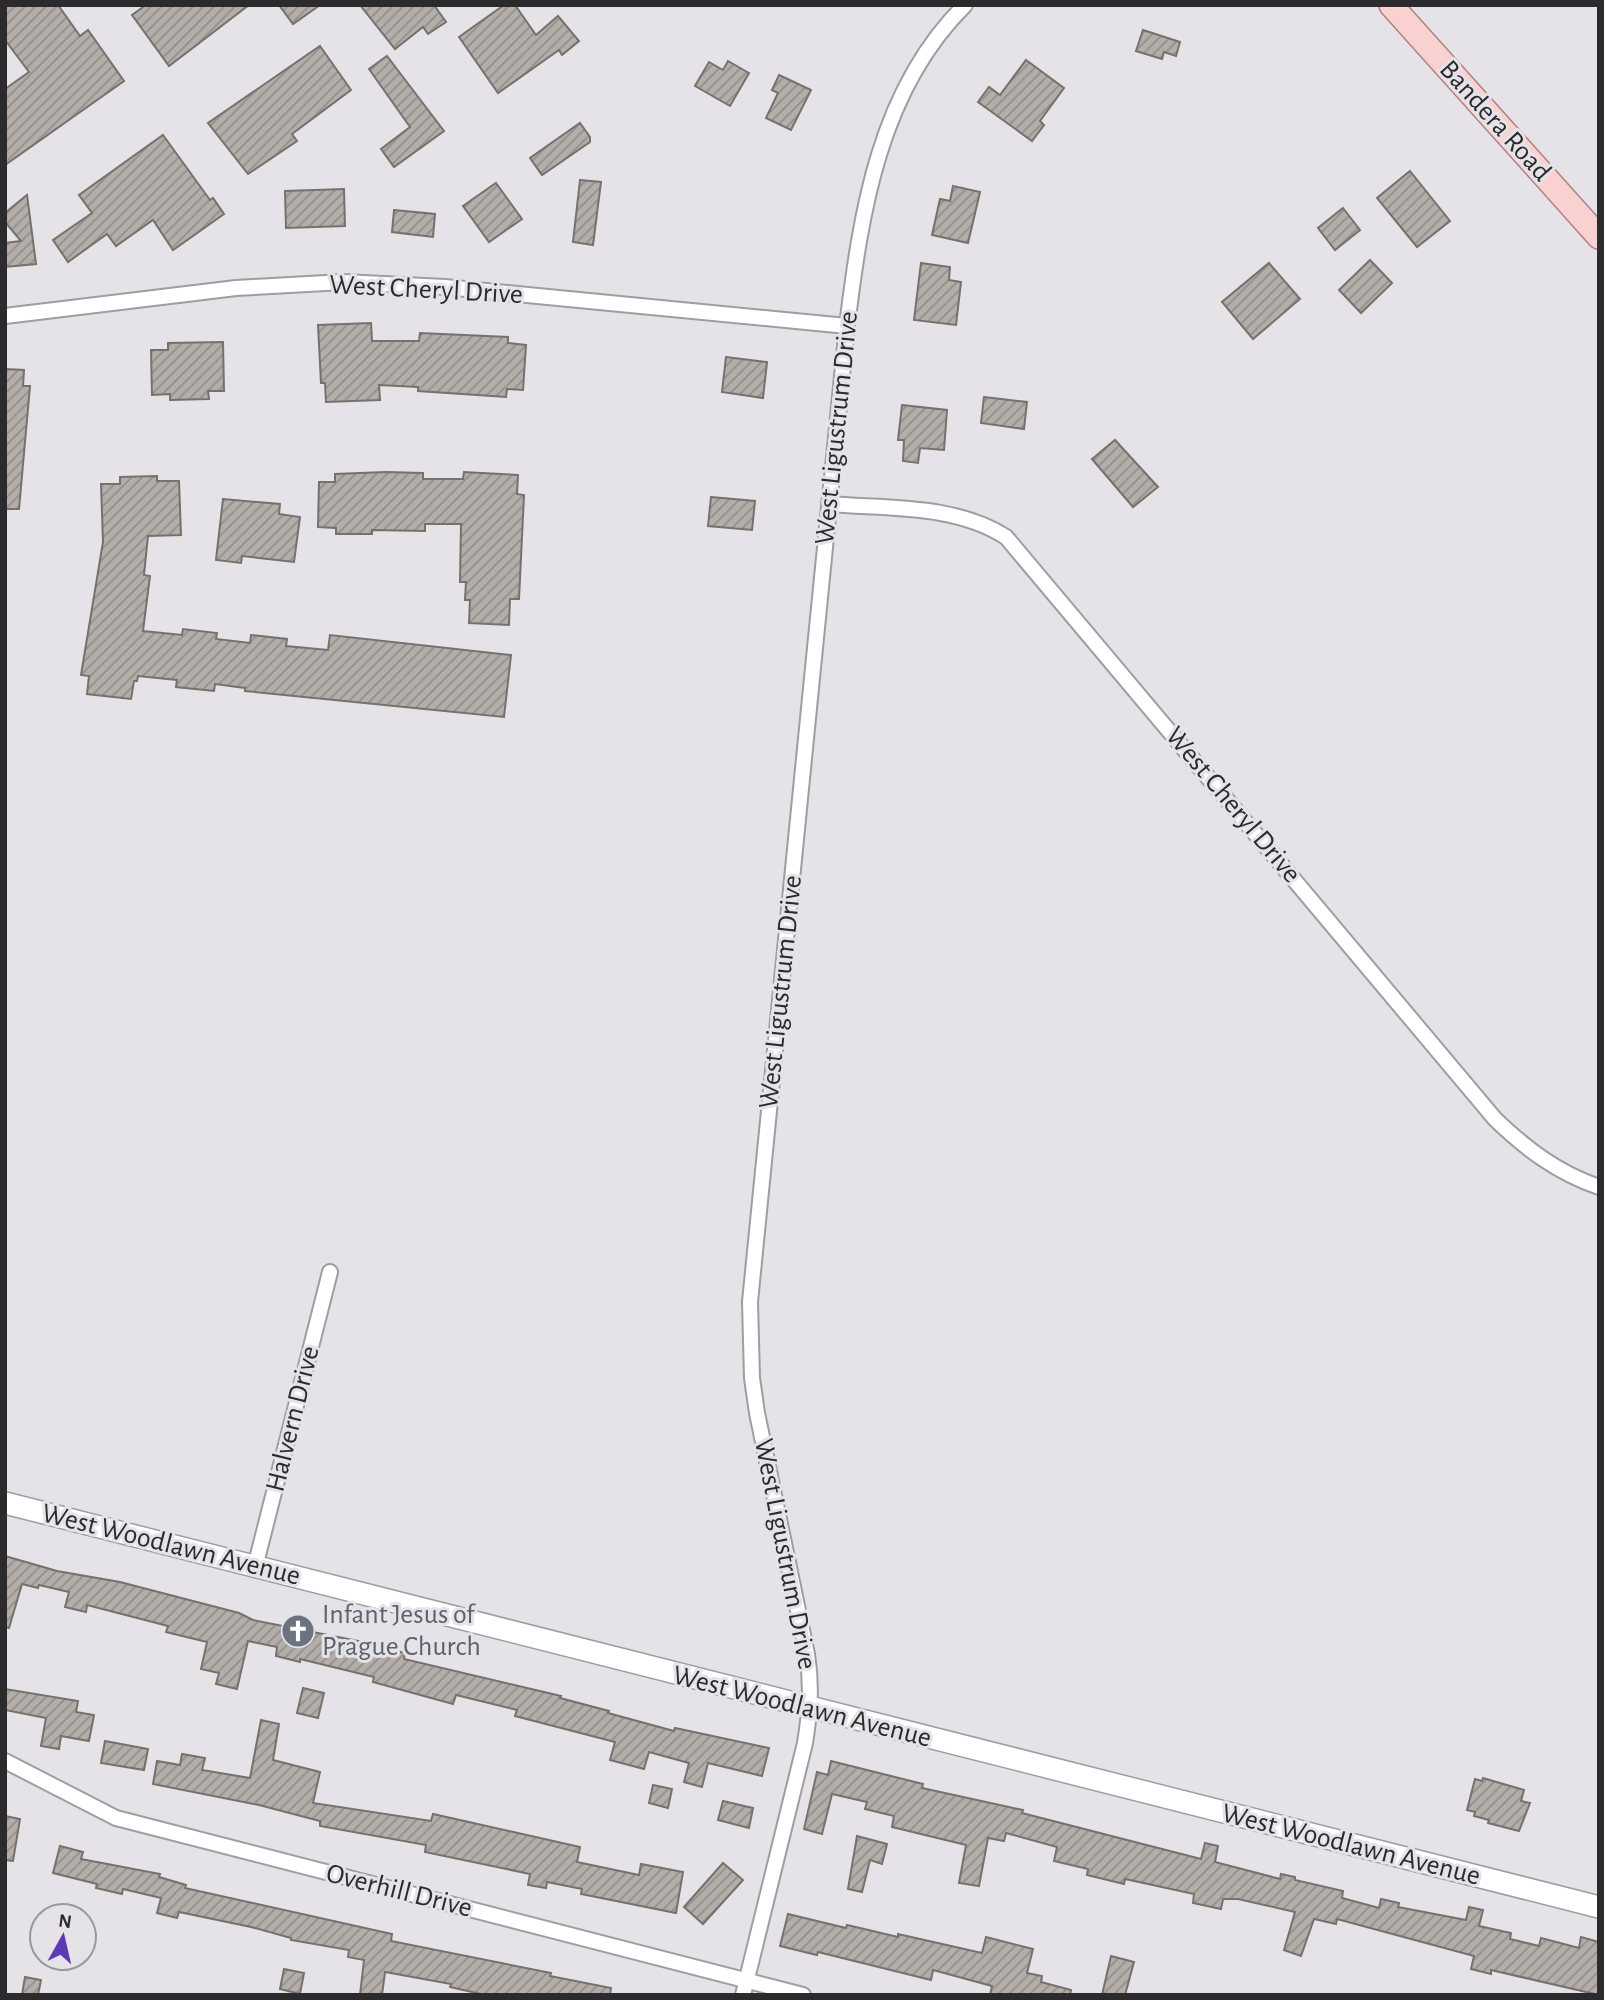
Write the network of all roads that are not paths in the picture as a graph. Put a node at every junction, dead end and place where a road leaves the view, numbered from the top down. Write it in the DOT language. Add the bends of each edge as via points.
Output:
graph roads {
  1 [pos="965,5"];
  2 [pos="1391,5"];
  3 [pos="1599,237"];
  4 [pos="5,316"];
  5 [pos="847,326"];
  6 [pos="829,505"];
  7 [pos="1599,1188"];
  8 [pos="330,1272"];
  9 [pos="5,1503"];
  10 [pos="255,1567"];
  11 [pos="810,1709"];
  12 [pos="5,1761"];
  13 [pos="1599,1907"];
  14 [pos="745,1988"];
  15 [pos="803,1995"];
  1 -- 5 [label="street, West Ligustrum Drive" via="921,59 888,126 857,247"];
  2 -- 3 [label="main road, Bandera Road"];
  4 -- 5 [label="street, West Cheryl Drive" via="236,288 343,282 458,288"];
  5 -- 6 [label="street, West Ligustrum Drive"];
  6 -- 7 [label="street, West Cheryl Drive" via="952,514 990,526 1006,537 1495,1119 1548,1163"];
  6 -- 11 [label="street, West Ligustrum Drive" via="750,1333 757,1413 807,1654"];
  8 -- 10 [label="street, Halvern Drive"];
  9 -- 10 [label="street, West Woodlawn Avenue"];
  10 -- 11 [label="street, West Woodlawn Avenue"];
  11 -- 13 [label="street, West Woodlawn Avenue"];
  11 -- 14 [label="street, West Ligustrum Drive"];
  12 -- 14 [label="street, Overhill Drive" via="116,1818"];
  14 -- 15 [label="street, Overhill Drive"];
}
